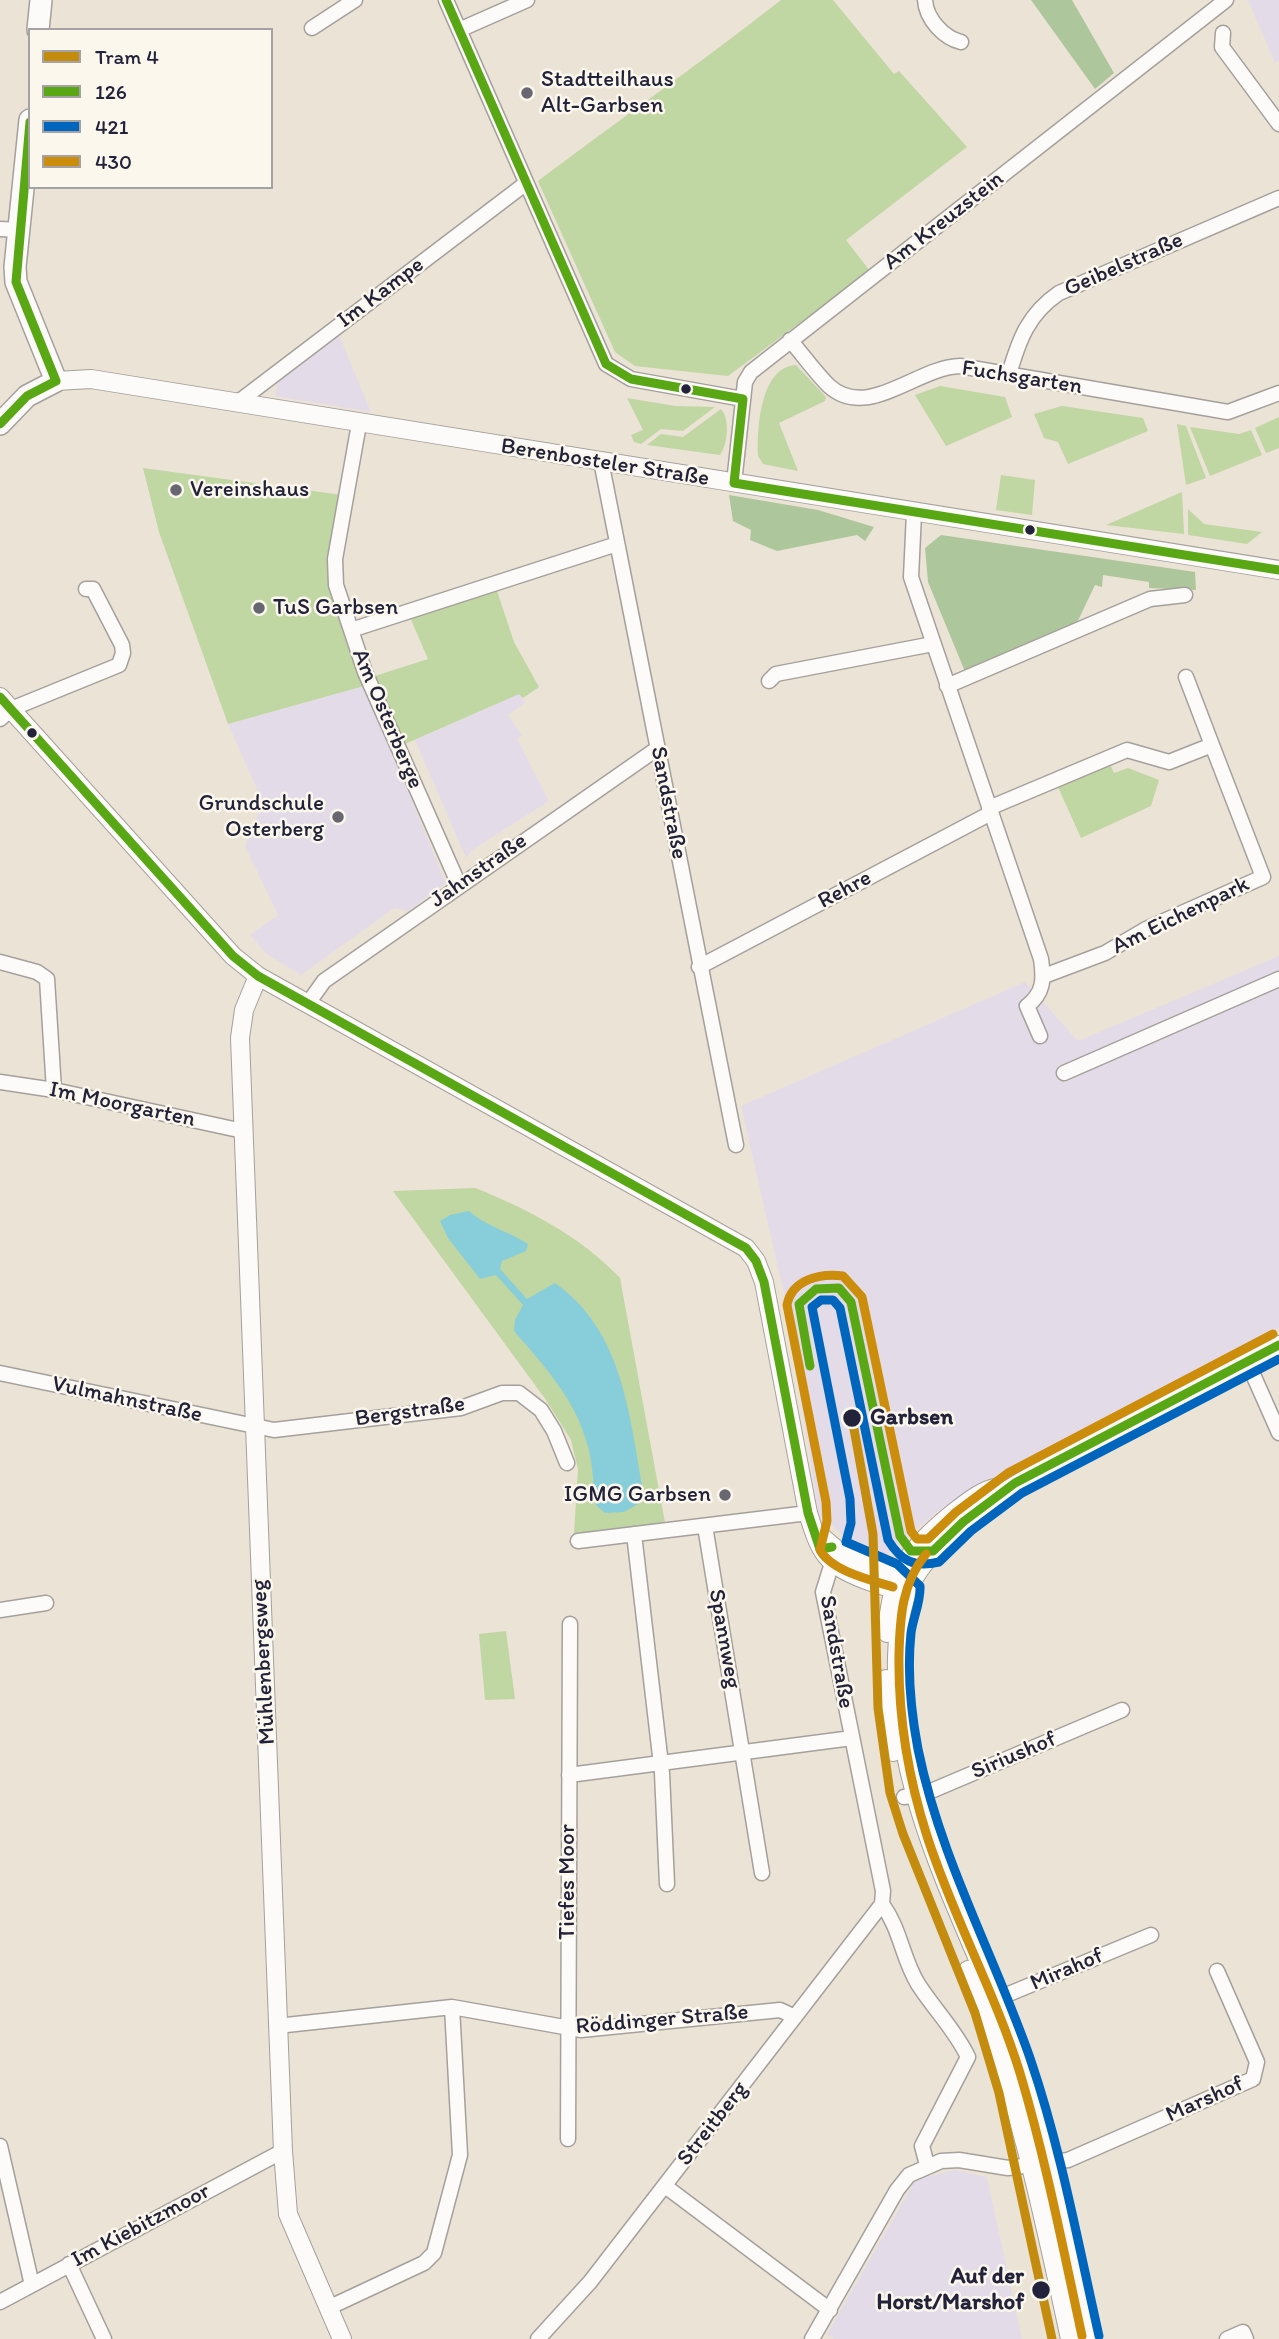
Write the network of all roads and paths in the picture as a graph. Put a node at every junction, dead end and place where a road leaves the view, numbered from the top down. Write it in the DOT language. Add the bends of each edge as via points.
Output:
graph roads {
  1 [pos="41,0"];
  2 [pos="355,0"];
  3 [pos="446,0"];
  4 [pos="527,0"];
  5 [pos="925,0"];
  6 [pos="1226,0"];
  7 [pos="38,28"];
  8 [pos="312,28"];
  9 [pos="459,30"];
  10 [pos="1223,33"];
  11 [pos="961,42"];
  12 [pos="1279,124"];
  13 [pos="28,130"];
  14 [pos="525,184"];
  15 [pos="1279,198"];
  16 [pos="9,229"];
  17 [pos="790,340"];
  18 [pos="1009,374"];
  19 [pos="56,381"];
  20 [pos="1279,393"];
  21 [pos="743,399"];
  22 [pos="237,403"];
  23 [pos="0,424"];
  24 [pos="359,424"];
  25 [pos="601,461"];
  26 [pos="734,483"];
  27 [pos="914,513"];
  28 [pos="617,544"];
  29 [pos="1279,570"];
  30 [pos="86,589"];
  31 [pos="1185,595"];
  32 [pos="351,630"];
  33 [pos="933,644"];
  34 [pos="1186,677"];
  35 [pos="769,681"];
  36 [pos="947,686"];
  37 [pos="4,709"];
  38 [pos="1212,745"];
  39 [pos="658,748"];
  40 [pos="990,811"];
  41 [pos="459,885"];
  42 [pos="0,962"];
  43 [pos="699,967"];
  44 [pos="258,976"];
  45 [pos="1044,976"];
  46 [pos="1279,979"];
  47 [pos="309,1002"];
  48 [pos="1040,1036"];
  49 [pos="1064,1073"];
  50 [pos="0,1082"];
  51 [pos="54,1090"];
  52 [pos="243,1131"];
  53 [pos="736,1145"];
  54 [pos="1279,1345"];
  55 [pos="1247,1361"];
  56 [pos="0,1373"];
  57 [pos="255,1426"];
  58 [pos="1279,1433"];
  59 [pos="567,1463"];
  60 [pos="811,1520"];
  61 [pos="705,1526"];
  62 [pos="634,1534"];
  63 [pos="578,1541"];
  64 [pos="832,1563"];
  65 [pos="899,1585"];
  66 [pos="46,1603"];
  67 [pos="0,1610"];
  68 [pos="570,1624"];
  69 [pos="1122,1710"];
  70 [pos="852,1738"];
  71 [pos="744,1753"];
  72 [pos="659,1762"];
  73 [pos="569,1776"];
  74 [pos="910,1797"];
  75 [pos="762,1873"];
  76 [pos="667,1884"];
  77 [pos="882,1904"];
  78 [pos="1151,1934"];
  79 [pos="1217,1971"];
  80 [pos="988,2003"];
  81 [pos="452,2007"];
  82 [pos="795,2017"];
  83 [pos="277,2026"];
  84 [pos="568,2029"];
  85 [pos="568,2139"];
  86 [pos="0,2146"];
  87 [pos="283,2151"];
  88 [pos="1039,2164"];
  89 [pos="926,2165"];
  90 [pos="665,2186"];
  91 [pos="69,2264"];
  92 [pos="32,2285"];
  93 [pos="0,2302"];
  94 [pos="328,2308"];
  95 [pos="830,2311"];
  96 [pos="104,2339"];
  97 [pos="342,2339"];
  98 [pos="538,2339"];
  99 [pos="812,2339"];
  100 [pos="1070,2339"];
  101 [pos="1087,2339"];
  102 [pos="1227,2339"];
  103 [pos="1246,2339"];
  1 -- 7 [label="main road"];
  2 -- 8 [label="street"];
  3 -- 9 [label="street"];
  4 -- 9 [label="street"];
  5 -- 11 [label="street" via="930,16 946,37"];
  6 -- 17 [label="street, Am Kreuzstein"];
  9 -- 14 [label="street"];
  10 -- 12 [label="street" via="1222,47"];
  13 -- 16 [label="main road"];
  14 -- 21 [label="street" via="606,364 631,379"];
  14 -- 22 [label="street, Im Kampe"];
  15 -- 18 [label="street, Geibelstraße" via="1059,293 1026,323"];
  16 -- 19 [label="main road" via="16,282"];
  17 -- 18 [label="street, Fuchsgarten" via="830,386 847,398 866,400 944,366"];
  17 -- 21 [label="street, Am Kreuzstein" via="751,372"];
  18 -- 20 [label="street, Fuchsgarten" via="1228,412"];
  19 -- 22 [label="street, Berenbosteler Straße" via="83,378"];
  19 -- 23 [label="main road" via="27,396"];
  21 -- 26 [label="street, Am Kreuzstein"];
  22 -- 24 [label="street, Berenbosteler Straße"];
  24 -- 25 [label="street, Berenbosteler Straße"];
  24 -- 32 [label="street, Am Osterberge" via="334,568"];
  25 -- 26 [label="street, Berenbosteler Straße"];
  25 -- 28 [label="street, Sandstraße"];
  26 -- 27 [label="street, Berenbosteler Straße"];
  27 -- 29 [label="street, Berenbosteler Straße"];
  27 -- 33 [label="street" via="911,577"];
  28 -- 32 [label="street"];
  28 -- 39 [label="street, Sandstraße"];
  30 -- 37 [label="street" via="93,589 121,645 119,665"];
  31 -- 36 [label="street" via="1150,599"];
  32 -- 41 [label="street, Am Osterberge"];
  33 -- 35 [label="street" via="776,674"];
  33 -- 36 [label="street"];
  34 -- 38 [label="street, Am Eichenpark"];
  36 -- 40 [label="street"];
  37 -- 44 [label="street, Sandstraße" via="233,956"];
  38 -- 40 [label="street" via="1168,762 1127,750"];
  38 -- 45 [label="street, Am Eichenpark" via="1264,877 1146,929 1105,953"];
  39 -- 41 [label="street, Jahnstraße"];
  39 -- 43 [label="street, Sandstraße"];
  40 -- 43 [label="street, Rehre"];
  40 -- 45 [label="street"];
  41 -- 47 [label="street, Jahnstraße" via="324,981"];
  42 -- 51 [label="street" via="47,979"];
  43 -- 53 [label="street, Sandstraße"];
  44 -- 47 [label="street, Sandstraße"];
  44 -- 52 [label="street, Mühlenbergsweg" via="241,1019"];
  45 -- 48 [label="street" via="1041,990 1027,1006"];
  46 -- 49 [label="street"];
  47 -- 60 [label="street, Sandstraße" via="733,1239 752,1255 761,1272"];
  50 -- 51 [label="street, Im Moorgarten"];
  51 -- 52 [label="street, Im Moorgarten"];
  52 -- 57 [label="street, Mühlenbergsweg"];
  54 -- 55 [label="street"];
  55 -- 58 [label="street"];
  55 -- 65 [label="street" via="1015,1483 991,1488 954,1512 911,1551"];
  56 -- 57 [label="street, Vulmahnstraße"];
  57 -- 59 [label="street, Bergstraße" via="274,1430 461,1408 510,1392 526,1396 541,1410"];
  57 -- 83 [label="street, Mühlenbergsweg"];
  60 -- 61 [label="street"];
  60 -- 64 [label="street, Sandstraße" via="820,1549"];
  60 -- 65 [label="street" via="842,1554"];
  61 -- 62 [label="street"];
  61 -- 71 [label="street, Spannweg"];
  62 -- 63 [label="street"];
  62 -- 72 [label="street"];
  64 -- 65 [label="street"];
  64 -- 70 [label="street, Sandstraße" via="823,1592"];
  65 -- 74 [label="street" via="887,1637 887,1712"];
  66 -- 67 [label="street"];
  68 -- 73 [label="street, Tiefes Moor"];
  69 -- 74 [label="street, Siriushof"];
  70 -- 71 [label="street"];
  70 -- 77 [label="street, Sandstraße"];
  71 -- 72 [label="street"];
  71 -- 75 [label="street, Spannweg"];
  72 -- 73 [label="street"];
  72 -- 76 [label="street"];
  73 -- 84 [label="street, Tiefes Moor"];
  74 -- 80 [label="street" via="924,1865"];
  77 -- 82 [label="street, Streitberg"];
  77 -- 89 [label="street, Sandstraße" via="896,1923 917,1982 969,2061 925,2140"];
  78 -- 80 [label="street, Mirahof"];
  79 -- 88 [label="street, Marshof" via="1257,2062 1253,2079 1068,2160"];
  80 -- 88 [label="street" via="1029,2093"];
  81 -- 83 [label="street, Röddinger Straße"];
  81 -- 84 [label="street, Röddinger Straße"];
  81 -- 94 [label="street" via="460,2155 433,2253 424,2263"];
  82 -- 84 [label="street, Röddinger Straße" via="780,2010"];
  82 -- 90 [label="street, Streitberg"];
  83 -- 87 [label="street, Mühlenbergsweg"];
  84 -- 85 [label="street, Tiefes Moor"];
  86 -- 92 [label="street"];
  87 -- 91 [label="street, Im Kiebitzmoor"];
  87 -- 94 [label="street, Mühlenbergsweg" via="288,2214"];
  88 -- 89 [label="street" via="993,2168 950,2160"];
  88 -- 100 [label="street"];
  88 -- 101 [label="street"];
  89 -- 95 [label="street" via="909,2175 897,2190"];
  90 -- 95 [label="street"];
  90 -- 98 [label="street, Streitberg" via="566,2311"];
  91 -- 92 [label="street, Im Kiebitzmoor"];
  91 -- 96 [label="street"];
  92 -- 93 [label="street, Im Kiebitzmoor"];
  94 -- 97 [label="street, Mühlenbergsweg"];
  95 -- 99 [label="street"];
  102 -- 103 [label="street" via="1243,2332"];
}
